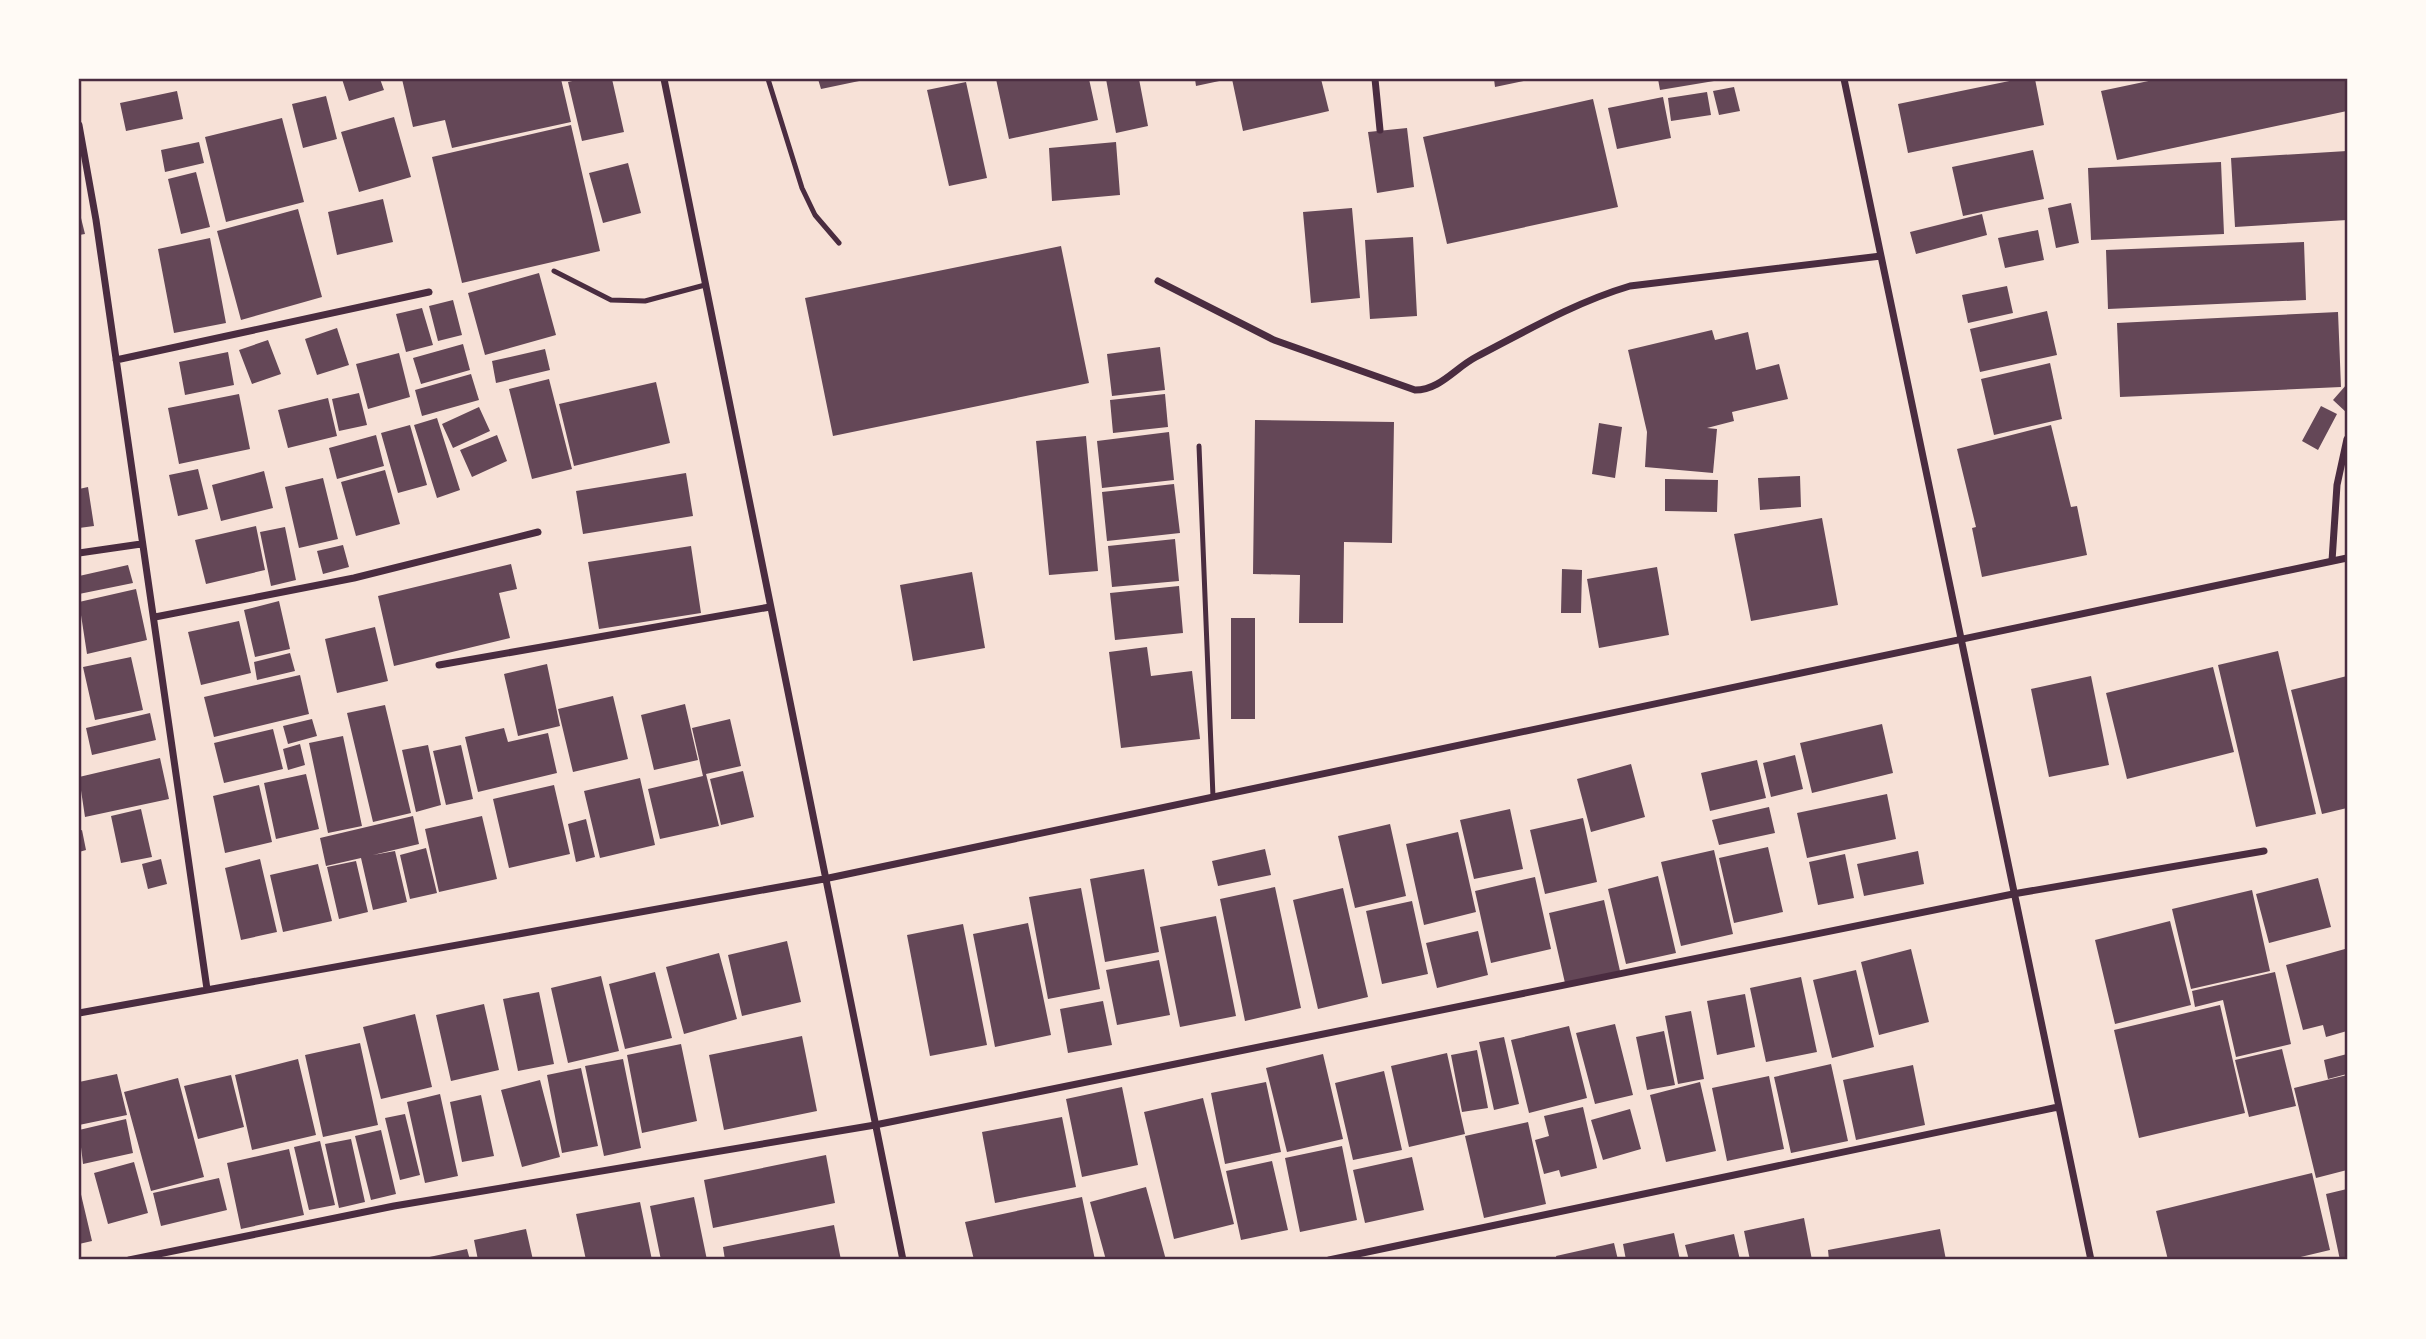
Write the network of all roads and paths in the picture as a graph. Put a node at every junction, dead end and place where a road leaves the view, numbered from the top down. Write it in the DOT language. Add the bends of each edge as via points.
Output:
graph roads {
  1 [pos="664,79"];
  2 [pos="768,79"];
  3 [pos="1375,79"];
  4 [pos="1844,79"];
  5 [pos="79,125"];
  6 [pos="1380,130"];
  7 [pos="839,243"];
  8 [pos="1881,256"];
  9 [pos="554,271"];
  10 [pos="1158,281"];
  11 [pos="705,285"];
  12 [pos="429,292"];
  13 [pos="116,360"];
  14 [pos="2347,439"];
  15 [pos="1199,446"];
  16 [pos="538,532"];
  17 [pos="141,544"];
  18 [pos="79,553"];
  19 [pos="2347,558"];
  20 [pos="2332,561"];
  21 [pos="770,607"];
  22 [pos="155,617"];
  23 [pos="1961,638"];
  24 [pos="439,665"];
  25 [pos="1213,797"];
  26 [pos="2264,851"];
  27 [pos="824,879"];
  28 [pos="2013,894"];
  29 [pos="207,989"];
  30 [pos="79,1013"];
  31 [pos="2058,1107"];
  32 [pos="875,1125"];
  33 [pos="129,1260"];
  34 [pos="903,1260"];
  35 [pos="1329,1260"];
  36 [pos="2091,1260"];
  1 -- 11 [label="street"];
  2 -- 7 [label="lane" via="802,188 815,215"];
  3 -- 6 [label="street"];
  4 -- 8 [label="street"];
  5 -- 13 [label="street"];
  8 -- 10 [label="street" via="1599,295 1472,359 1424,390 1274,340"];
  8 -- 23 [label="street"];
  9 -- 11 [label="lane" via="611,300 645,301"];
  11 -- 21 [label="street"];
  12 -- 13 [label="street"];
  13 -- 17 [label="street"];
  14 -- 20 [label="street" via="2337,485"];
  15 -- 25 [label="lane"];
  16 -- 22 [label="street" via="354,578"];
  17 -- 18 [label="street"];
  17 -- 22 [label="street"];
  19 -- 20 [label="street"];
  20 -- 23 [label="street"];
  21 -- 24 [label="street"];
  21 -- 27 [label="street"];
  22 -- 29 [label="street"];
  23 -- 25 [label="street"];
  23 -- 28 [label="street"];
  25 -- 27 [label="street"];
  26 -- 28 [label="street"];
  27 -- 29 [label="street"];
  27 -- 32 [label="street"];
  28 -- 31 [label="street"];
  28 -- 32 [label="street"];
  29 -- 30 [label="street"];
  31 -- 35 [label="street"];
  31 -- 36 [label="street"];
  32 -- 33 [label="street" via="394,1206"];
  32 -- 34 [label="street"];
}
